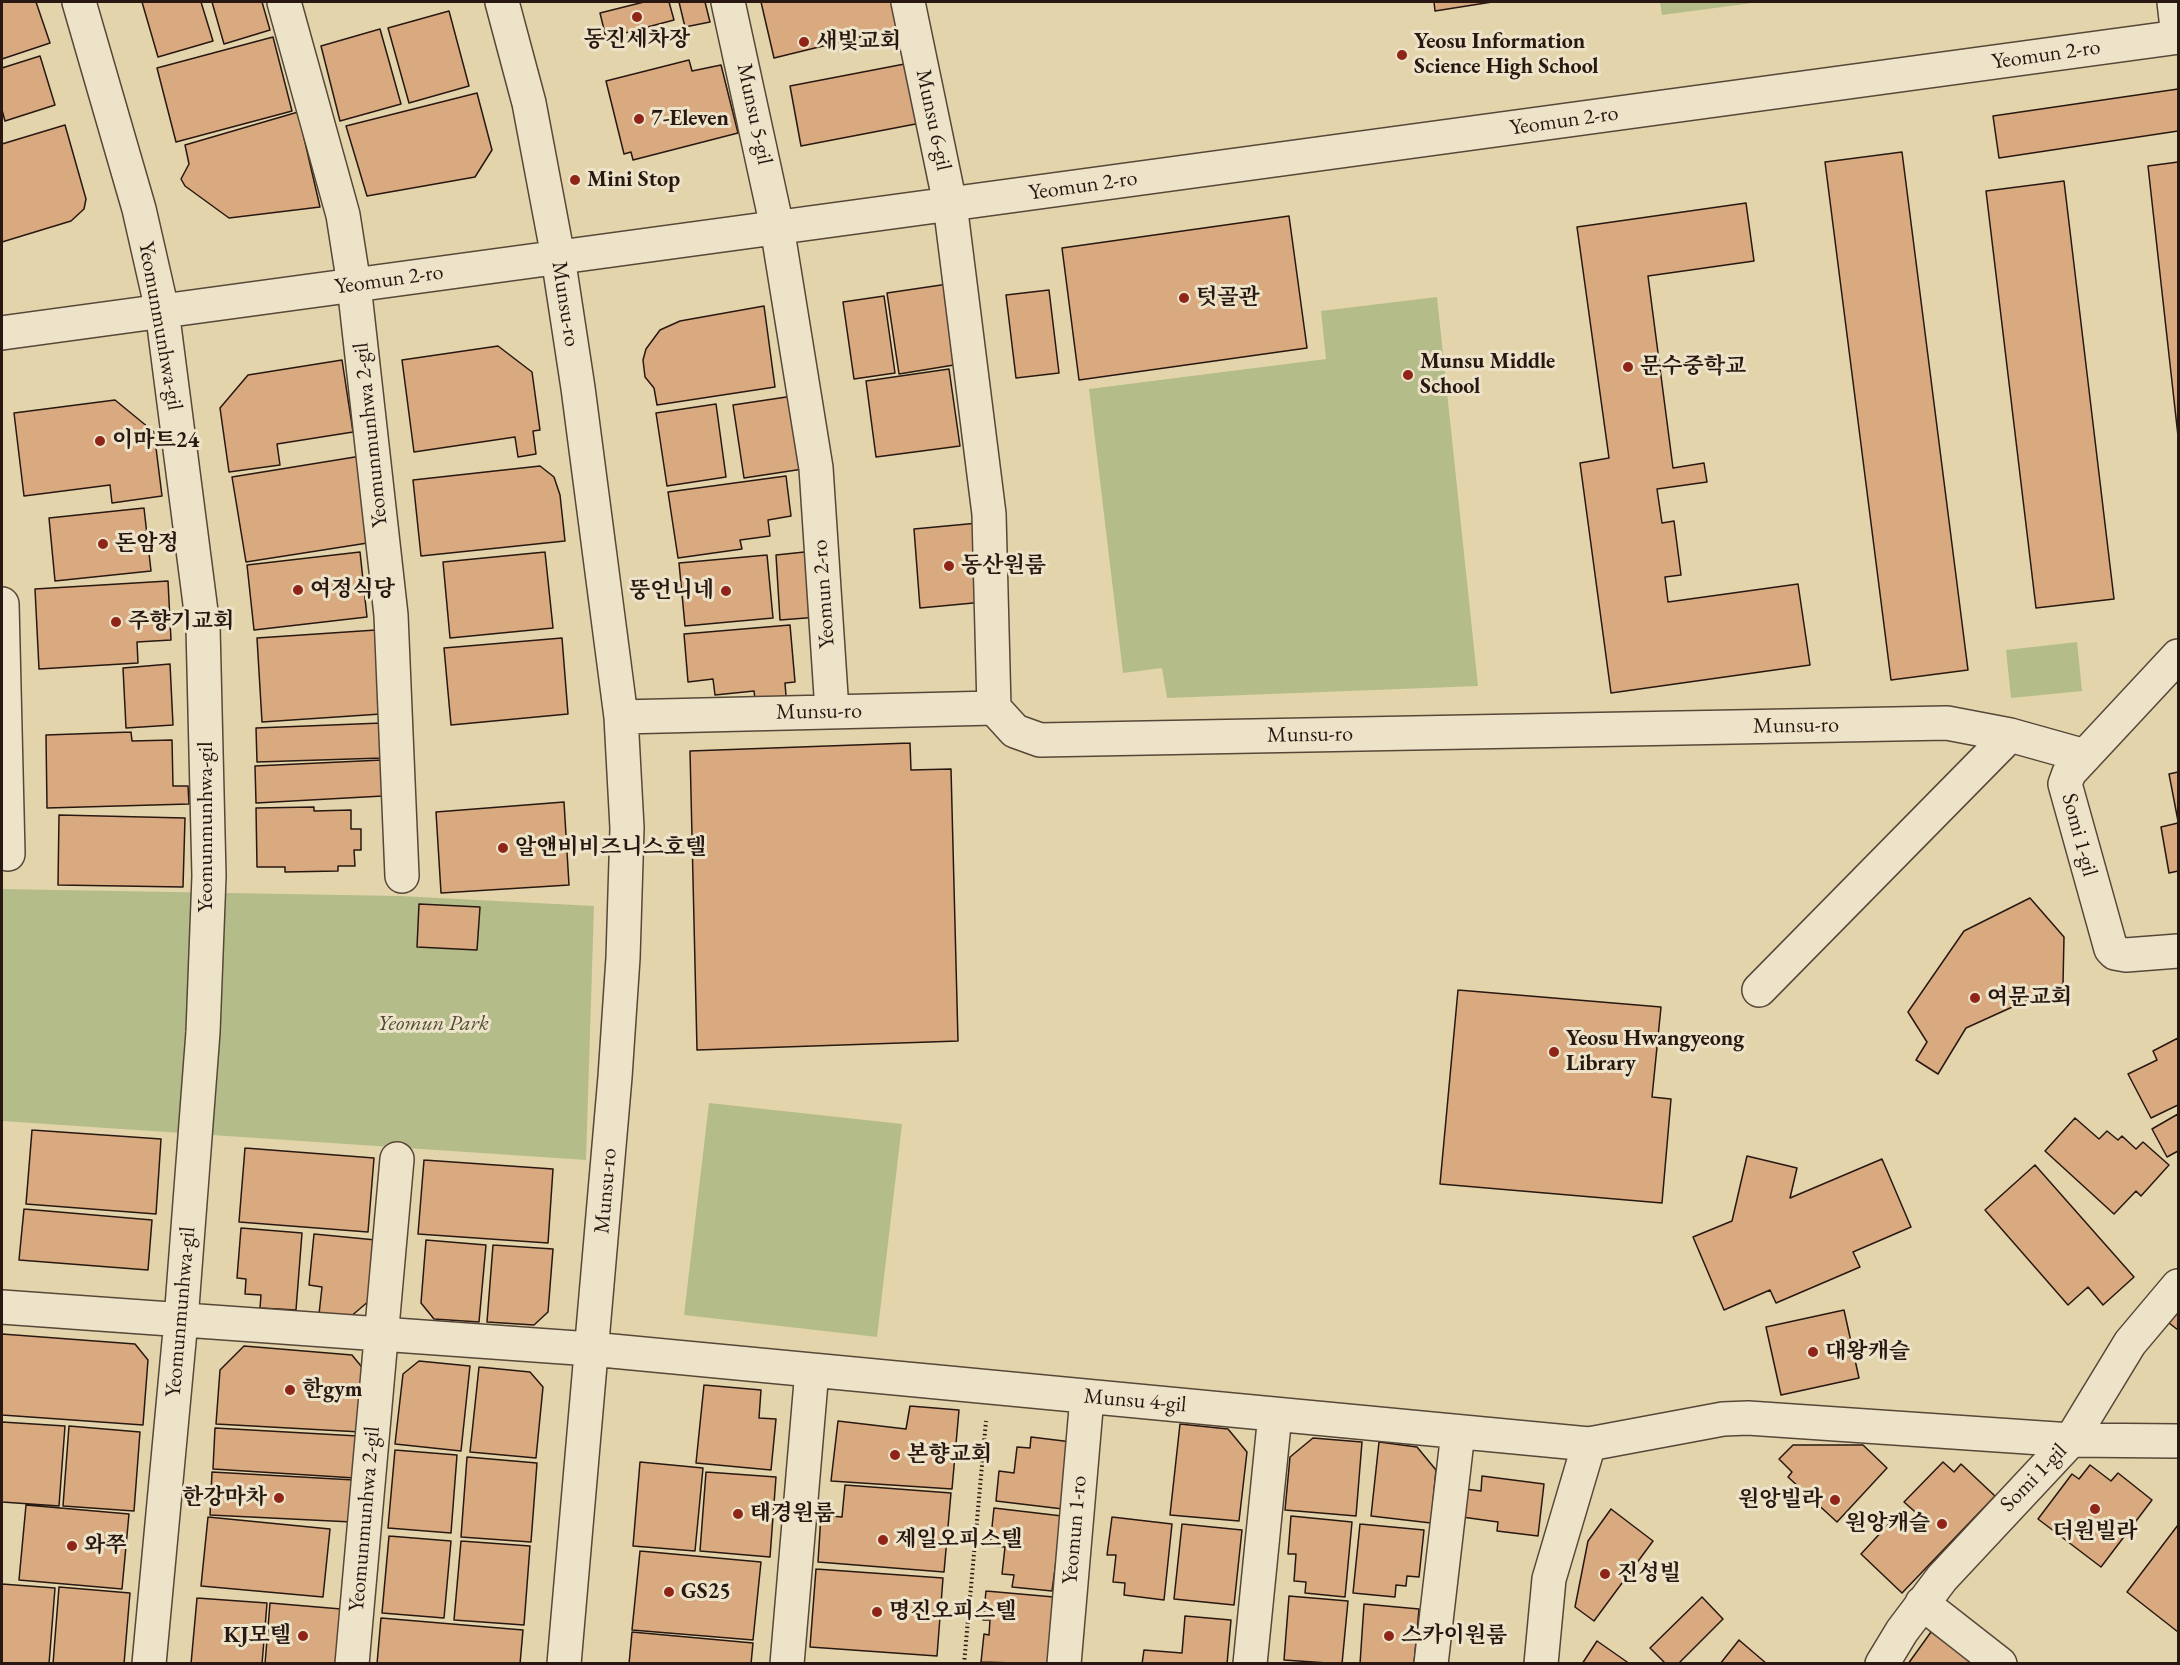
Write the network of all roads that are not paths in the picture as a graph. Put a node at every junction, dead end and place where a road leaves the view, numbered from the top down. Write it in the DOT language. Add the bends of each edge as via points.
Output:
graph roads {
  1 [pos="79,2"];
  2 [pos="284,2"];
  3 [pos="502,2"];
  4 [pos="728,2"];
  5 [pos="908,2"];
  6 [pos="2174,2"];
  7 [pos="2178,37"];
  8 [pos="950,204"];
  9 [pos="777,227"];
  10 [pos="558,257"];
  11 [pos="354,285"];
  12 [pos="162,310"];
  13 [pos="2,333"];
  14 [pos="2,604"];
  15 [pos="2178,656"];
  16 [pos="994,708"];
  17 [pos="832,711"];
  18 [pos="621,717"];
  19 [pos="2010,735"];
  20 [pos="2085,756"];
  21 [pos="8,854"];
  22 [pos="402,876"];
  23 [pos="2178,951"];
  24 [pos="1759,990"];
  25 [pos="397,1159"];
  26 [pos="2178,1286"];
  27 [pos="2,1307"];
  28 [pos="181,1320"];
  29 [pos="381,1334"];
  30 [pos="591,1349"];
  31 [pos="812,1370"];
  32 [pos="1087,1397"];
  33 [pos="1275,1414"];
  34 [pos="1458,1432"];
  35 [pos="2071,1440"];
  36 [pos="2178,1441"];
  37 [pos="1589,1444"];
  38 [pos="1922,1603"];
  39 [pos="149,1664"];
  40 [pos="352,1664"];
  41 [pos="564,1664"];
  42 [pos="787,1664"];
  43 [pos="1064,1664"];
  44 [pos="1250,1664"];
  45 [pos="1431,1664"];
  46 [pos="1540,1664"];
  47 [pos="1882,1664"];
  48 [pos="2000,1664"];
  1 -- 12 [label="street, Yeomunmunhwa-gil" via="139,209"];
  2 -- 11 [label="street, Yeomunmunhwa 2-gil" via="343,215"];
  3 -- 10 [label="street, Munsu-ro" via="529,103"];
  4 -- 9 [label="street, Munsu 5-gil"];
  5 -- 8 [label="street, Munsu 6-gil"];
  6 -- 7 [label="street"];
  7 -- 8 [label="street, Yeomun 2-ro"];
  8 -- 9 [label="street, Yeomun 2-ro"];
  8 -- 16 [label="street" via="989,514"];
  9 -- 10 [label="street, Yeomun 2-ro"];
  9 -- 17 [label="street, Yeomun 2-ro" via="816,468"];
  10 -- 11 [label="street, Yeomun 2-ro"];
  10 -- 18 [label="street, Munsu-ro"];
  11 -- 12 [label="street, Yeomun 2-ro"];
  11 -- 22 [label="street, Yeomunmunhwa 2-gil" via="391,615"];
  12 -- 13 [label="street, Yeomun 2-ro"];
  12 -- 28 [label="street, Yeomunmunhwa-gil" via="202,627 207,764 209,876 202,1032"];
  14 -- 21 [label="street"];
  15 -- 20 [label="street, Somi 1-gil"];
  16 -- 17 [label="street, Munsu-ro"];
  16 -- 19 [label="street, Munsu-ro" via="1015,731 1040,740 1947,723"];
  17 -- 18 [label="street, Munsu-ro"];
  18 -- 30 [label="street, Munsu-ro" via="627,828 623,958"];
  19 -- 20 [label="street, Munsu-ro"];
  19 -- 24 [label="street"];
  20 -- 23 [label="street, Somi 1-gil" via="2069,773 2065,787 2109,946 2115,953 2126,955"];
  25 -- 29 [label="street, Yeomunmunhwa 2-gil"];
  26 -- 35 [label="street, Somi 1-gil" via="2130,1343"];
  27 -- 28 [label="street, Munsu 4-gil"];
  28 -- 29 [label="street, Munsu 4-gil"];
  28 -- 39 [label="street, Yeomunmunhwa-gil"];
  29 -- 30 [label="street, Munsu 4-gil"];
  29 -- 40 [label="street, Yeomunmunhwa 2-gil"];
  30 -- 31 [label="street, Munsu 4-gil"];
  30 -- 41 [label="street, Munsu-ro"];
  31 -- 32 [label="street, Munsu 4-gil"];
  31 -- 42 [label="street"];
  32 -- 33 [label="street, Munsu 4-gil"];
  32 -- 43 [label="street, Yeomun 1-ro"];
  33 -- 34 [label="street, Munsu 4-gil"];
  33 -- 44 [label="street"];
  34 -- 37 [label="street, Munsu 4-gil"];
  34 -- 45 [label="street"];
  35 -- 36 [label="street, Munsu 4-gil"];
  35 -- 37 [label="street, Munsu 4-gil" via="1748,1418 1723,1419"];
  35 -- 38 [label="street, Somi 1-gil" via="1975,1540"];
  37 -- 46 [label="street" via="1549,1580"];
  38 -- 47 [label="street, Somi 1-gil"];
  38 -- 48 [label="street"];
}
